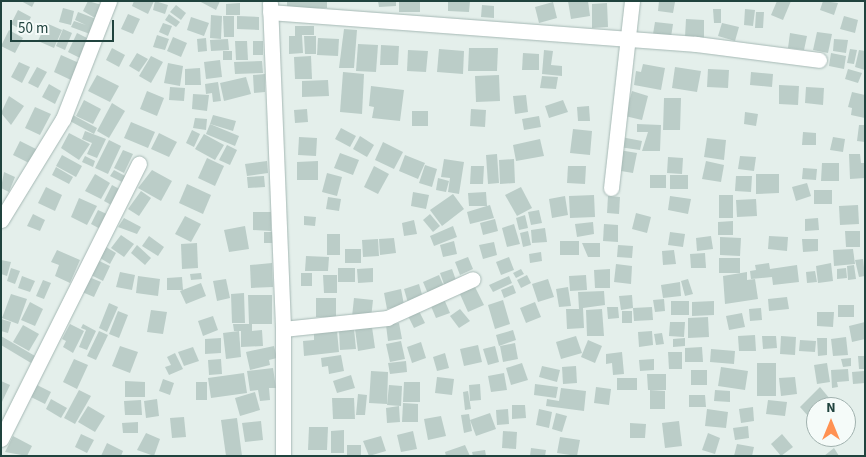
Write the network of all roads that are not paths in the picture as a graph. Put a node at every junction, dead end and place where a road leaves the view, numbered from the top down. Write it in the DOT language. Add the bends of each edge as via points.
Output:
graph roads {
  1 [pos="109,1"];
  2 [pos="632,1"];
  3 [pos="270,6"];
  4 [pos="629,40"];
  5 [pos="819,60"];
  6 [pos="139,164"];
  7 [pos="611,188"];
  8 [pos="1,220"];
  9 [pos="473,279"];
  10 [pos="283,329"];
  11 [pos="1,439"];
  12 [pos="283,456"];
  1 -- 8 [label="street" via="63,119"];
  2 -- 4 [label="street"];
  3 -- 4 [label="street"];
  3 -- 10 [label="street"];
  4 -- 5 [label="street" via="696,44"];
  4 -- 7 [label="street"];
  6 -- 11 [label="street"];
  9 -- 10 [label="street" via="387,318"];
  10 -- 12 [label="street"];
}
